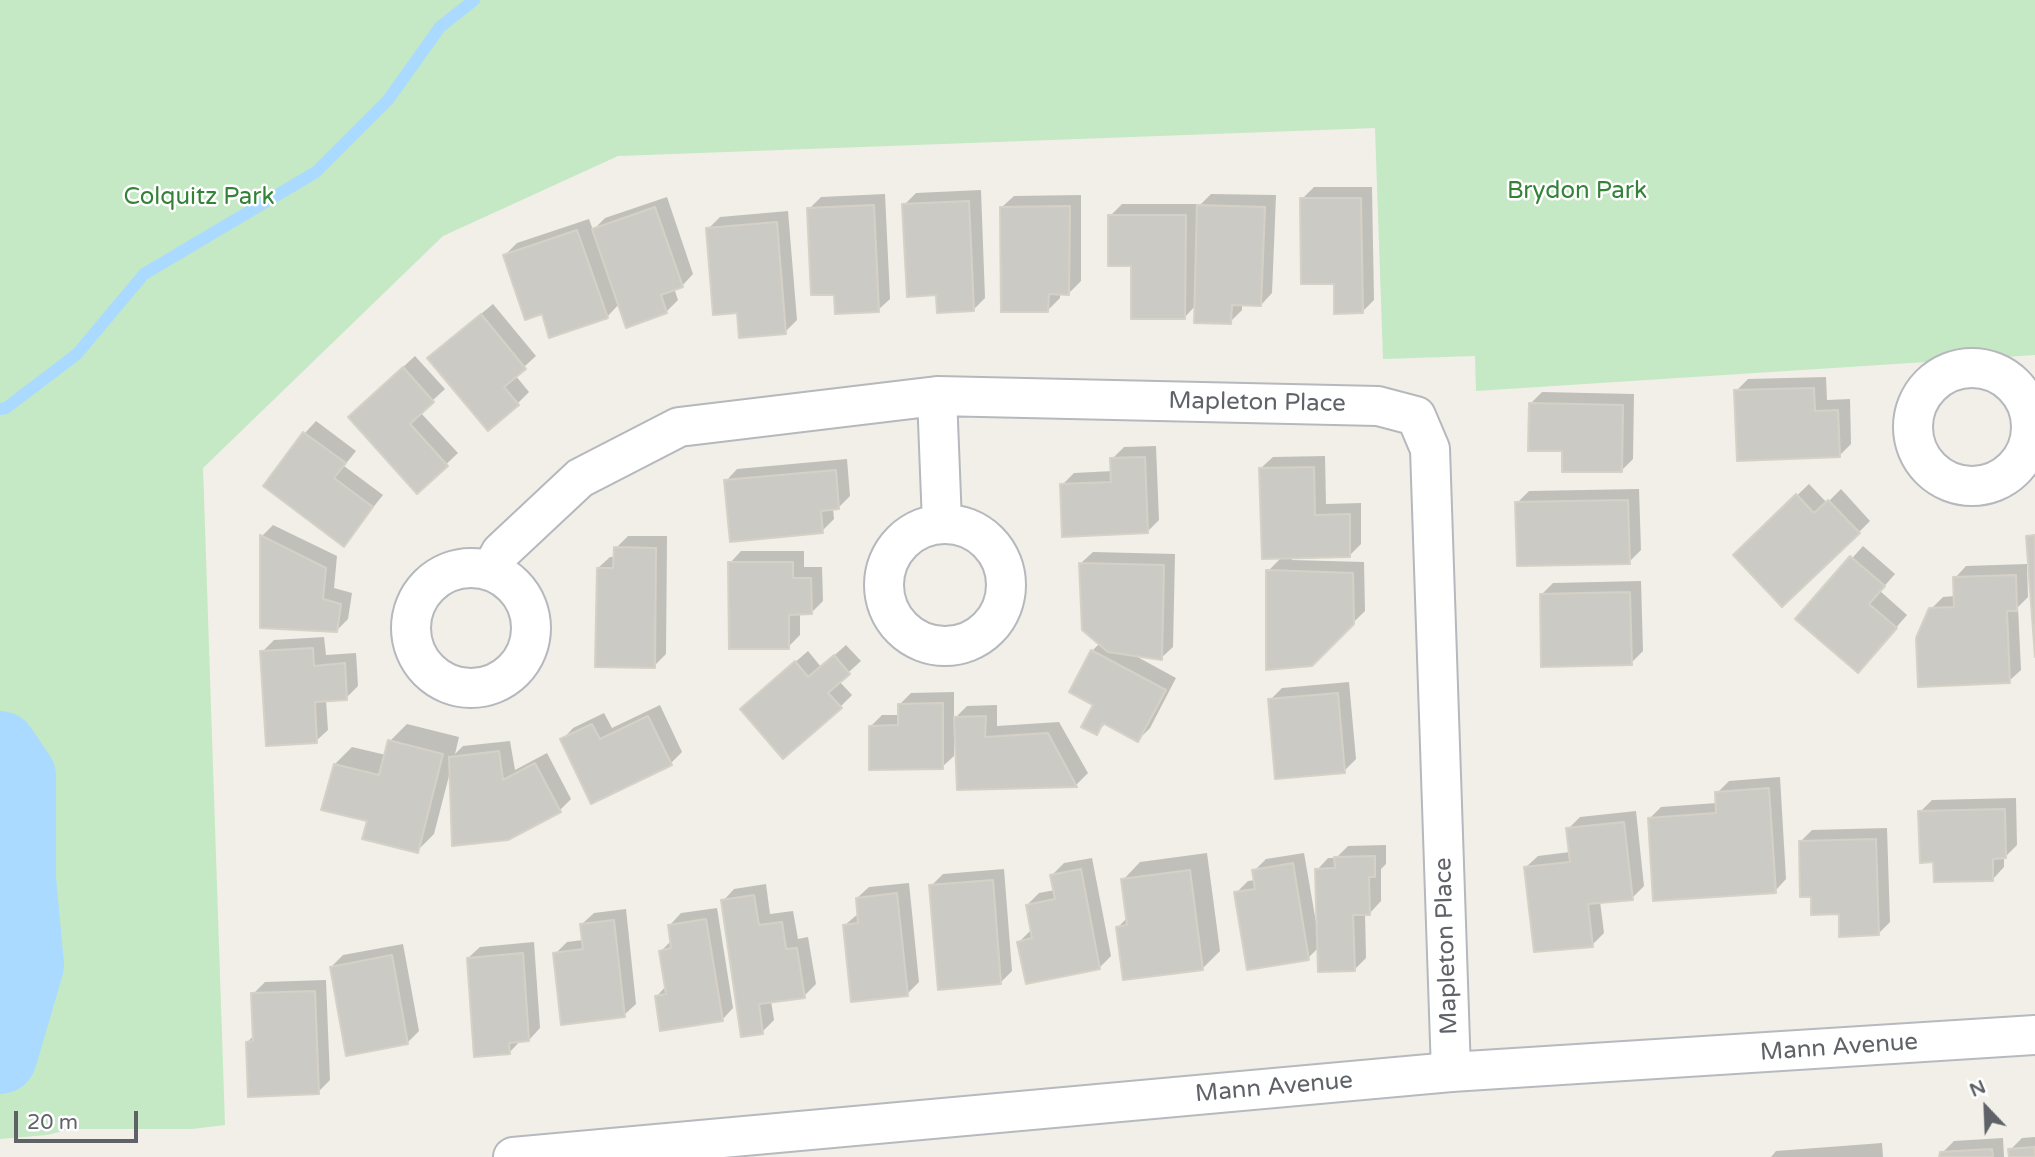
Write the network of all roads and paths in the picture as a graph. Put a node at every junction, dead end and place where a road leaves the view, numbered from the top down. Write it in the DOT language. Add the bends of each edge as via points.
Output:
graph roads {
  1 [pos="937,396"];
  2 [pos="942,523"];
  3 [pos="491,570"];
  4 [pos="2035,1035"];
  5 [pos="1451,1072"];
  6 [pos="513,1157"];
  1 -- 2 [label="street"];
  1 -- 3 [label="street, Mapleton Place" via="679,427 580,478 500,552"];
  1 -- 5 [label="street, Mapleton Place" via="1378,406 1416,416 1430,449"];
  4 -- 5 [label="street, Mann Avenue"];
  5 -- 6 [label="street, Mann Avenue"];
}
